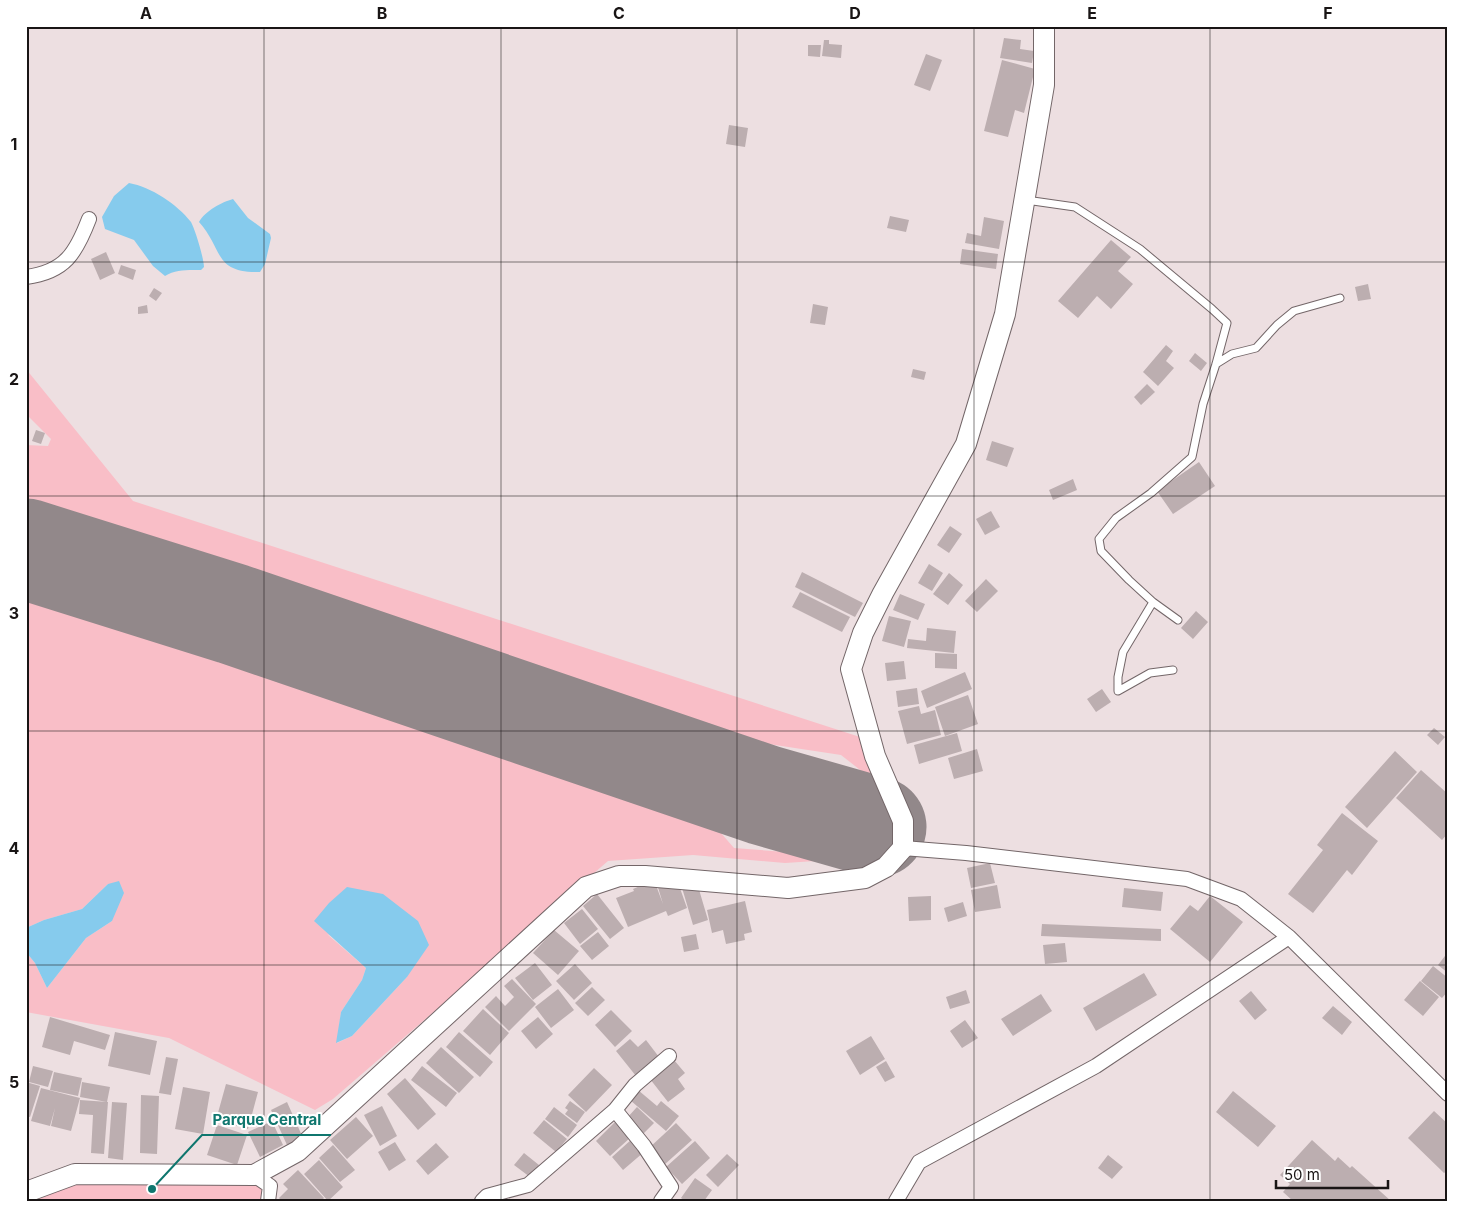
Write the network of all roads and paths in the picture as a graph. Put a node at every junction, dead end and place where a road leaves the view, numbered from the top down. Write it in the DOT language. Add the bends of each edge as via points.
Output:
graph roads {
  1 [pos="1044,26"];
  2 [pos="1023,200"];
  3 [pos="89,219"];
  4 [pos="26,277"];
  5 [pos="1340,298"];
  6 [pos="1216,364"];
  7 [pos="1154,602"];
  8 [pos="1178,620"];
  9 [pos="1172,670"];
  10 [pos="903,848"];
  11 [pos="1290,937"];
  12 [pos="670,1056"];
  13 [pos="1448,1094"];
  14 [pos="615,1110"];
  15 [pos="254,1175"];
  16 [pos="27,1191"];
  17 [pos="268,1201"];
  18 [pos="482,1201"];
  19 [pos="661,1201"];
  20 [pos="896,1201"];
  1 -- 2 [label="main road" via="1044,85"];
  2 -- 6 [label="lane" via="1075,207 1140,249 1212,308 1227,323"];
  2 -- 10 [label="main road" via="1005,314 966,444 883,593 863,633 851,669 875,756 903,821"];
  3 -- 4 [label="street" via="76,251 66,262 50,272"];
  5 -- 6 [label="lane" via="1294,312 1256,348 1232,354"];
  6 -- 7 [label="lane" via="1202,404 1192,457 1116,518 1099,539 1101,551"];
  7 -- 8 [label="lane"];
  7 -- 9 [label="lane" via="1123,652 1118,691 1150,673"];
  10 -- 11 [label="street" via="1187,879 1241,899"];
  10 -- 15 [label="main road" via="886,867 865,878 788,888 645,876 619,876 586,887 298,1151"];
  11 -- 13 [label="street"];
  11 -- 20 [label="street" via="1096,1066 919,1162"];
  12 -- 14 [label="street" via="635,1085"];
  14 -- 18 [label="street" via="528,1185 486,1196"];
  14 -- 19 [label="street" via="671,1187"];
  15 -- 16 [label="main road" via="76,1174"];
  15 -- 17 [label="street" via="270,1186"];
}
